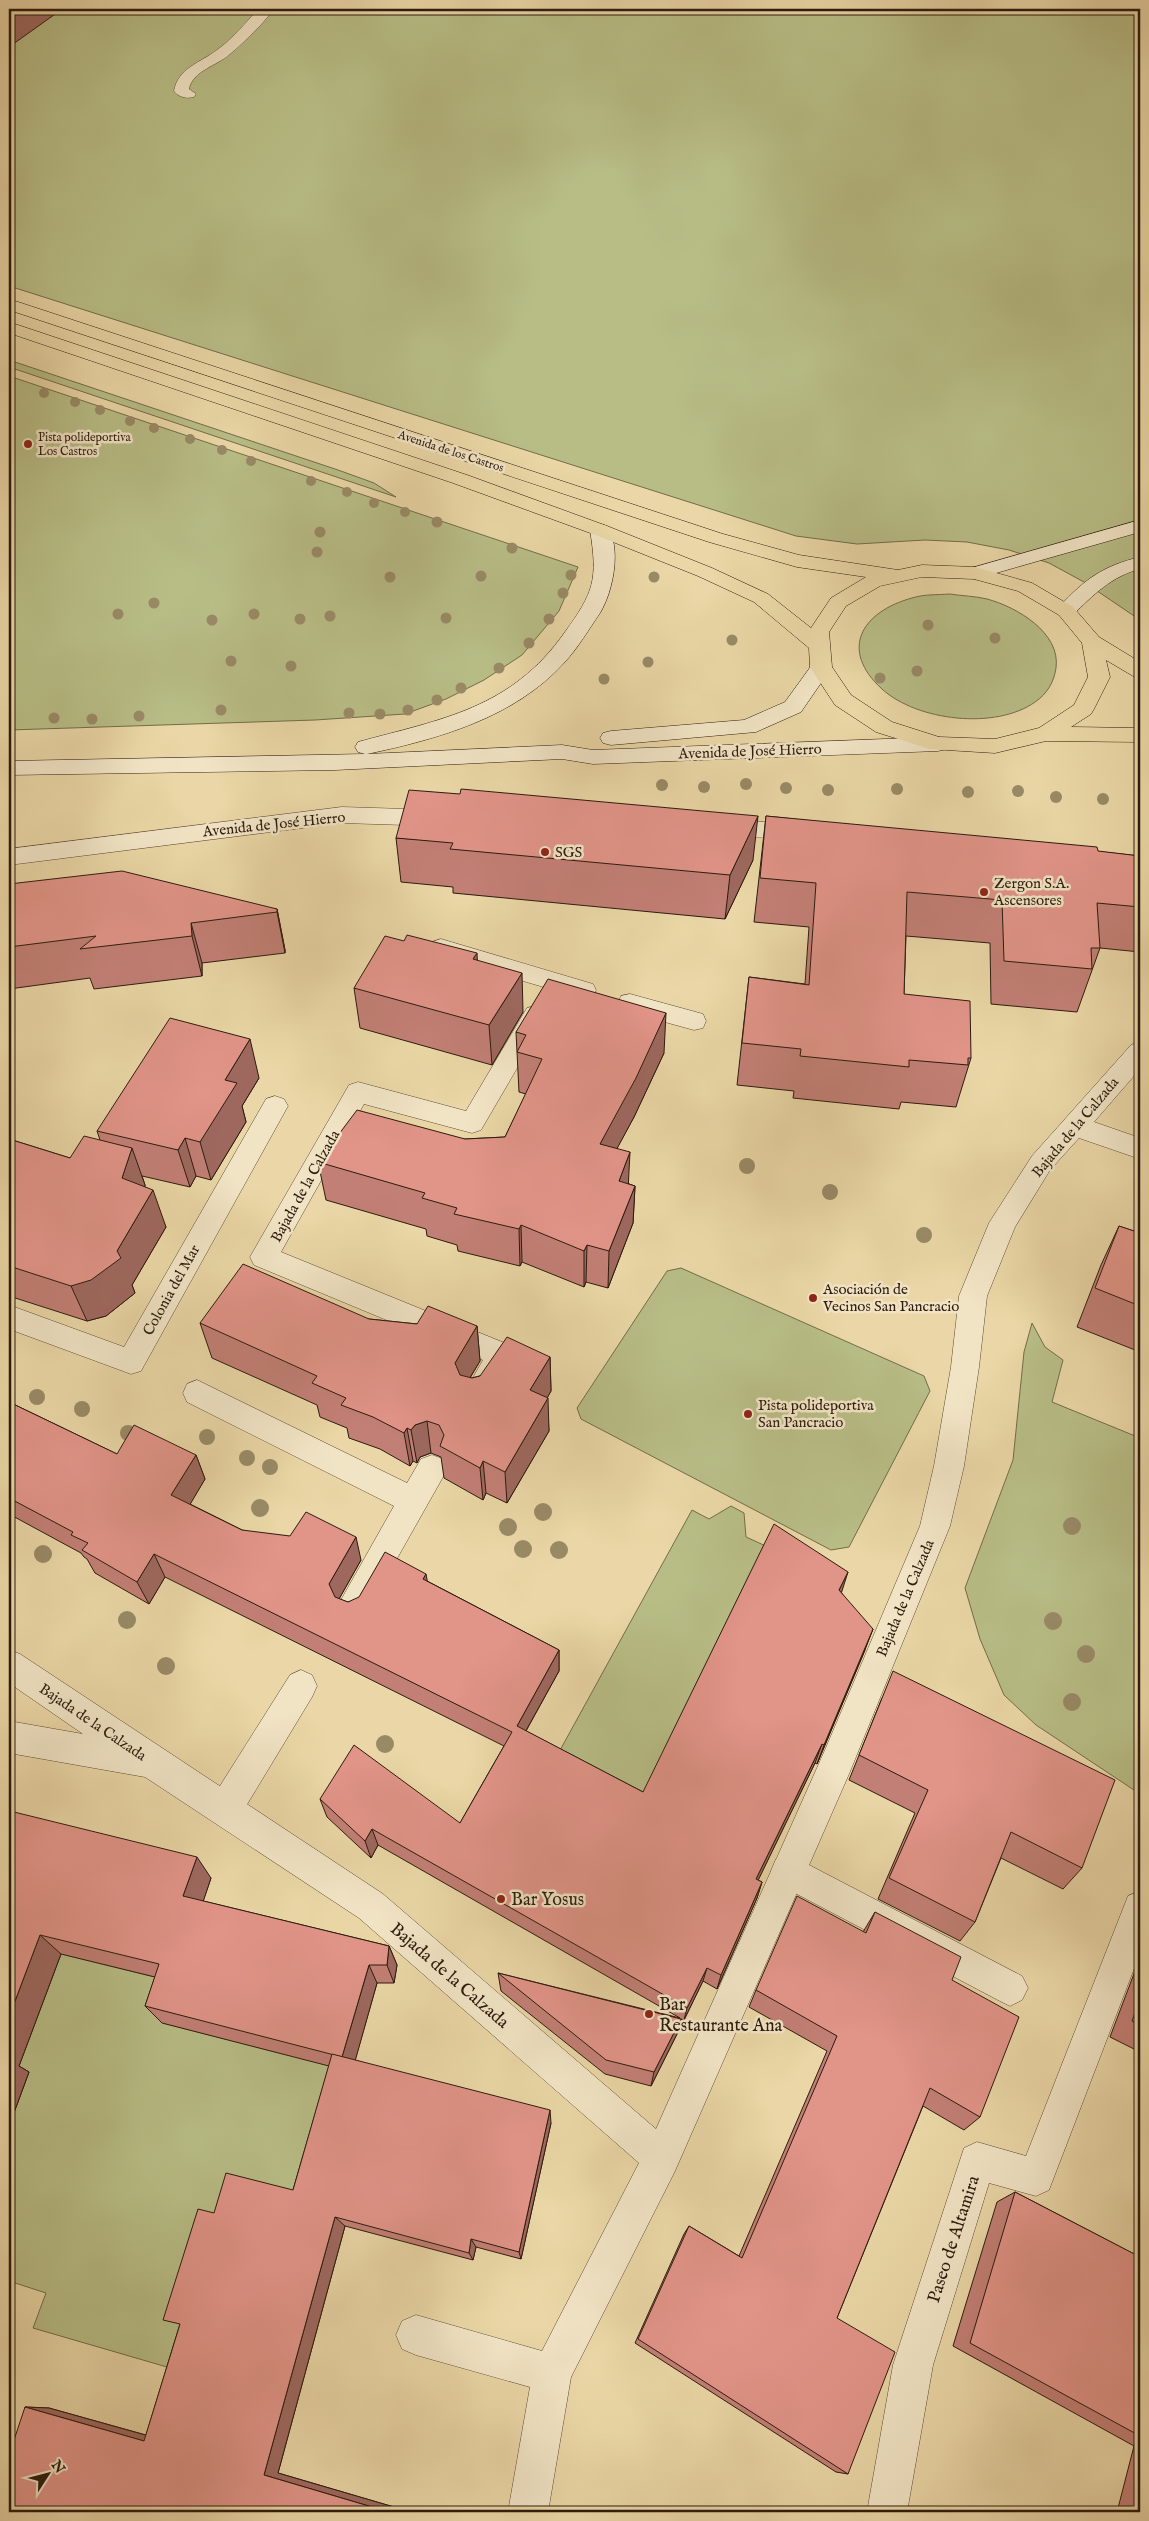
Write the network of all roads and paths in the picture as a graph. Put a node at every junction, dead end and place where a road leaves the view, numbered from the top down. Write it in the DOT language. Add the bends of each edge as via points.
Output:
graph roads {
  1 [pos="267,9"];
  2 [pos="189,94"];
  3 [pos="9,304"];
  4 [pos="9,327"];
  5 [pos="1140,526"];
  6 [pos="600,530"];
  7 [pos="1140,562"];
  8 [pos="975,573"];
  9 [pos="899,576"];
  10 [pos="1066,611"];
  11 [pos="1092,642"];
  12 [pos="820,656"];
  13 [pos="1140,671"];
  14 [pos="1046,734"];
  15 [pos="1140,735"];
  16 [pos="938,744"];
  17 [pos="562,752"];
  18 [pos="289,762"];
  19 [pos="9,768"];
  20 [pos="461,819"];
  21 [pos="696,827"];
  22 [pos="823,832"];
  23 [pos="9,857"];
  24 [pos="434,946"];
  25 [pos="556,982"];
  26 [pos="694,1021"];
  27 [pos="1140,1052"];
  28 [pos="275,1106"];
  29 [pos="1074,1125"];
  30 [pos="1140,1149"];
  31 [pos="9,1317"];
  32 [pos="197,1393"];
  33 [pos="474,1398"];
  34 [pos="432,1468"];
  35 [pos="413,1501"];
  36 [pos="353,1607"];
  37 [pos="9,1665"];
  38 [pos="301,1686"];
  39 [pos="9,1737"];
  40 [pos="152,1762"];
  41 [pos="225,1810"];
  42 [pos="788,1871"];
  43 [pos="1140,1908"];
  44 [pos="1010,1988"];
  45 [pos="662,2158"];
  46 [pos="416,2335"];
  47 [pos="552,2373"];
  48 [pos="528,2512"];
  49 [pos="887,2512"];
  1 -- 2 [label="street" via="222,53 183,81 181,90"];
  3 -- 9 [label="main road, Avenida de los Castros" via="716,538 797,561"];
  4 -- 6 [label="main road, Avenida de los Castros" via="460,479"];
  5 -- 8 [label="street"];
  6 -- 12 [label="main road, Avenida de los Castros" via="761,598"];
  6 -- 18 [label="street, Avenida de José Hierro" via="605,562 602,588 592,608 557,658 516,692 441,728 395,742"];
  7 -- 10 [label="street" via="1093,582"];
  8 -- 9 [label="main road" via="922,571"];
  8 -- 10 [label="main road" via="1025,587"];
  9 -- 12 [label="main road" via="874,581 838,602 819,632"];
  10 -- 11 [label="main road"];
  11 -- 13 [label="main road"];
  11 -- 14 [label="main road" via="1099,677 1083,709"];
  12 -- 16 [label="main road, Avenida de los Castros" via="843,700 884,728"];
  12 -- 17 [label="street, Avenida de José Hierro" via="792,707 748,727 593,740"];
  14 -- 15 [label="main road"];
  14 -- 16 [label="main road, Avenida de los Castros" via="995,746"];
  16 -- 17 [label="street, Avenida de José Hierro" via="593,757"];
  17 -- 18 [label="street, Avenida de José Hierro" via="335,763"];
  18 -- 19 [label="street, Avenida de José Hierro"];
  20 -- 23 [label="street, Avenida de José Hierro" via="342,815"];
  21 -- 22 [label="street"];
  24 -- 25 [label="street"];
  25 -- 26 [label="street"];
  25 -- 33 [label="street, Bajada de la Calzada" via="472,1123 358,1092 264,1257 502,1355"];
  27 -- 29 [label="street, Bajada de la Calzada"];
  28 -- 31 [label="street, Colonia del Mar" via="131,1362"];
  29 -- 30 [label="street"];
  29 -- 42 [label="street, Bajada de la Calzada" via="1041,1163 1002,1223 973,1296 949,1466 935,1526 838,1762"];
  32 -- 35 [label="street"];
  34 -- 35 [label="street"];
  35 -- 36 [label="street"];
  37 -- 40 [label="street, Bajada de la Calzada"];
  38 -- 41 [label="street"];
  39 -- 40 [label="street, Bajada de la Calzada"];
  40 -- 41 [label="street, Bajada de la Calzada"];
  41 -- 45 [label="street, Bajada de la Calzada" via="371,1906"];
  42 -- 44 [label="street"];
  42 -- 45 [label="street, Bajada de la Calzada"];
  43 -- 49 [label="street, Paseo de Altamira" via="1036,2177 978,2161 913,2365"];
  45 -- 47 [label="street, Bajada de la Calzada"];
  46 -- 47 [label="street"];
  47 -- 48 [label="street, Bajada de la Calzada"];
}
